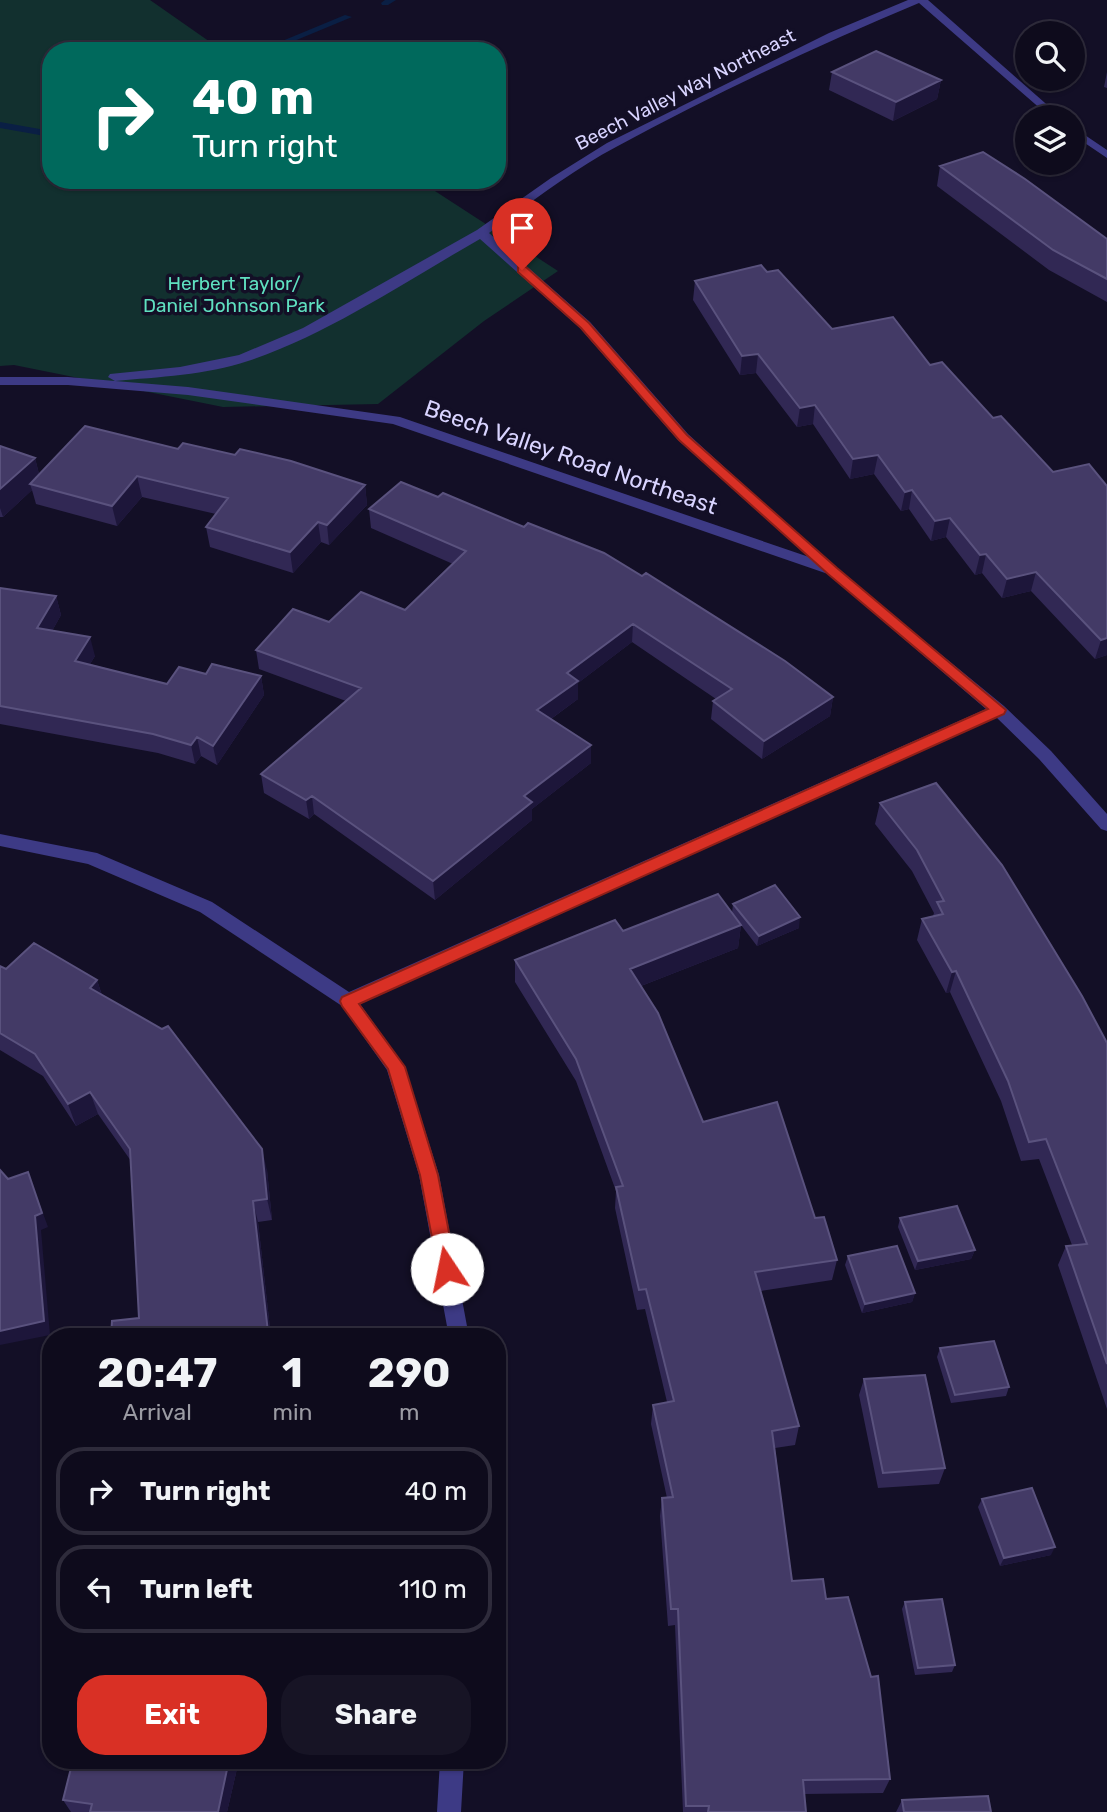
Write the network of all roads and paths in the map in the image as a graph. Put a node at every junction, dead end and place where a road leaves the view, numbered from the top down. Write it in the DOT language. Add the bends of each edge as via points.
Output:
graph roads {
  1 [pos="920,0"];
  2 [pos="1042,105"];
  3 [pos="1085,139"];
  4 [pos="1107,155"];
  5 [pos="481,233"];
  6 [pos="0,381"];
  7 [pos="68,381"];
  8 [pos="833,571"];
  9 [pos="998,710"];
  10 [pos="1107,825"];
  11 [pos="0,840"];
  12 [pos="348,1001"];
  13 [pos="457,1328"];
  14 [pos="451,1769"];
  15 [pos="449,1812"];
  1 -- 2 [label="street"];
  1 -- 5 [label="street, Beech Valley Way Northeast" via="833,35 611,145"];
  3 -- 4 [label="street"];
  5 -- 7 [label="street, Beech Valley Way Northeast" via="308,331 243,358 180,371"];
  5 -- 8 [label="street" via="585,325 683,437"];
  6 -- 7 [label="street, Beech Valley Road Northeast"];
  7 -- 8 [label="street, Beech Valley Road Northeast" via="188,391 395,421"];
  8 -- 9 [label="street, Beech Valley Road Northeast"];
  9 -- 10 [label="street, Beech Valley Road Northeast"];
  9 -- 12 [label="street"];
  11 -- 12 [label="street" via="91,858 206,908"];
  12 -- 13 [label="street" via="396,1067 429,1175"];
  14 -- 15 [label="street"];
}
